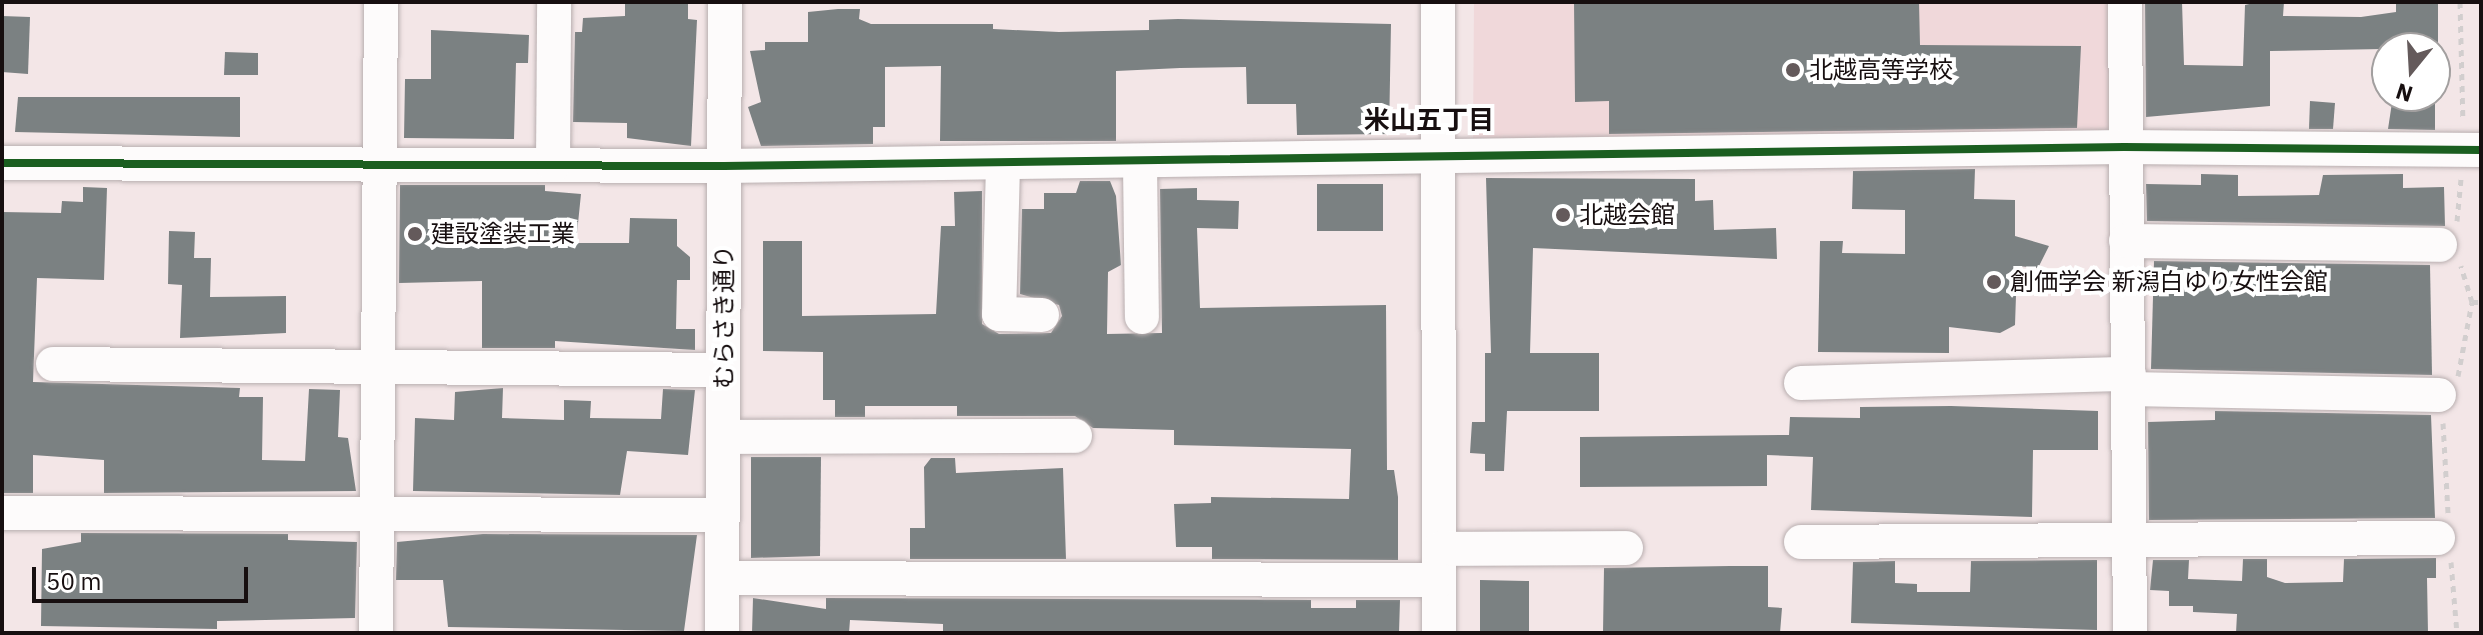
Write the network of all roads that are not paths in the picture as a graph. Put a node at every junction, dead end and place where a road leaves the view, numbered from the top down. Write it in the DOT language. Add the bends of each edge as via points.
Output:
graph roads {
  1 [pos="381,2"];
  2 [pos="554,2"];
  3 [pos="725,2"];
  4 [pos="1438,2"];
  5 [pos="2125,2"];
  6 [pos="2124,147"];
  7 [pos="2472,150"];
  8 [pos="1438,158"];
  9 [pos="2,163"];
  10 [pos="1140,163"];
  11 [pos="379,164"];
  12 [pos="553,165"];
  13 [pos="1003,165"];
  14 [pos="724,166"];
  15 [pos="2126,241"];
  16 [pos="2440,245"];
  17 [pos="1042,315"];
  18 [pos="1142,317"];
  19 [pos="53,364"];
  20 [pos="377,367"];
  21 [pos="723,370"];
  22 [pos="2129,382"];
  23 [pos="1801,383"];
  24 [pos="2439,395"];
  25 [pos="1075,436"];
  26 [pos="723,437"];
  27 [pos="2,513"];
  28 [pos="376,514"];
  29 [pos="723,515"];
  30 [pos="2132,534"];
  31 [pos="2438,538"];
  32 [pos="1801,542"];
  33 [pos="1626,548"];
  34 [pos="1439,565"];
  35 [pos="723,578"];
  36 [pos="376,633"];
  37 [pos="722,633"];
  38 [pos="1439,633"];
  39 [pos="2130,633"];
  1 -- 11 [label="street"];
  2 -- 12 [label="street"];
  3 -- 14 [label="street, むらさき通り"];
  4 -- 8 [label="street"];
  5 -- 6 [label="street"];
  6 -- 7 [label="street"];
  6 -- 8 [label="street"];
  6 -- 15 [label="street"];
  8 -- 10 [label="street"];
  8 -- 34 [label="street"];
  9 -- 11 [label="street"];
  10 -- 13 [label="street"];
  10 -- 18 [label="street"];
  11 -- 12 [label="street"];
  11 -- 20 [label="street"];
  12 -- 14 [label="street"];
  13 -- 14 [label="street"];
  13 -- 17 [label="street" via="999,314"];
  14 -- 21 [label="street, むらさき通り"];
  15 -- 16 [label="street"];
  15 -- 22 [label="street"];
  19 -- 20 [label="street"];
  20 -- 21 [label="street"];
  20 -- 28 [label="street"];
  21 -- 26 [label="street, むらさき通り"];
  22 -- 23 [label="street"];
  22 -- 24 [label="street"];
  22 -- 30 [label="street"];
  25 -- 26 [label="street"];
  26 -- 29 [label="street, むらさき通り"];
  27 -- 28 [label="street"];
  28 -- 29 [label="street"];
  28 -- 36 [label="street"];
  29 -- 35 [label="street, むらさき通り"];
  30 -- 31 [label="street"];
  30 -- 32 [label="street"];
  30 -- 39 [label="street"];
  33 -- 34 [label="street"];
  34 -- 35 [label="street"];
  34 -- 38 [label="street"];
  35 -- 37 [label="street, むらさき通り"];
}
